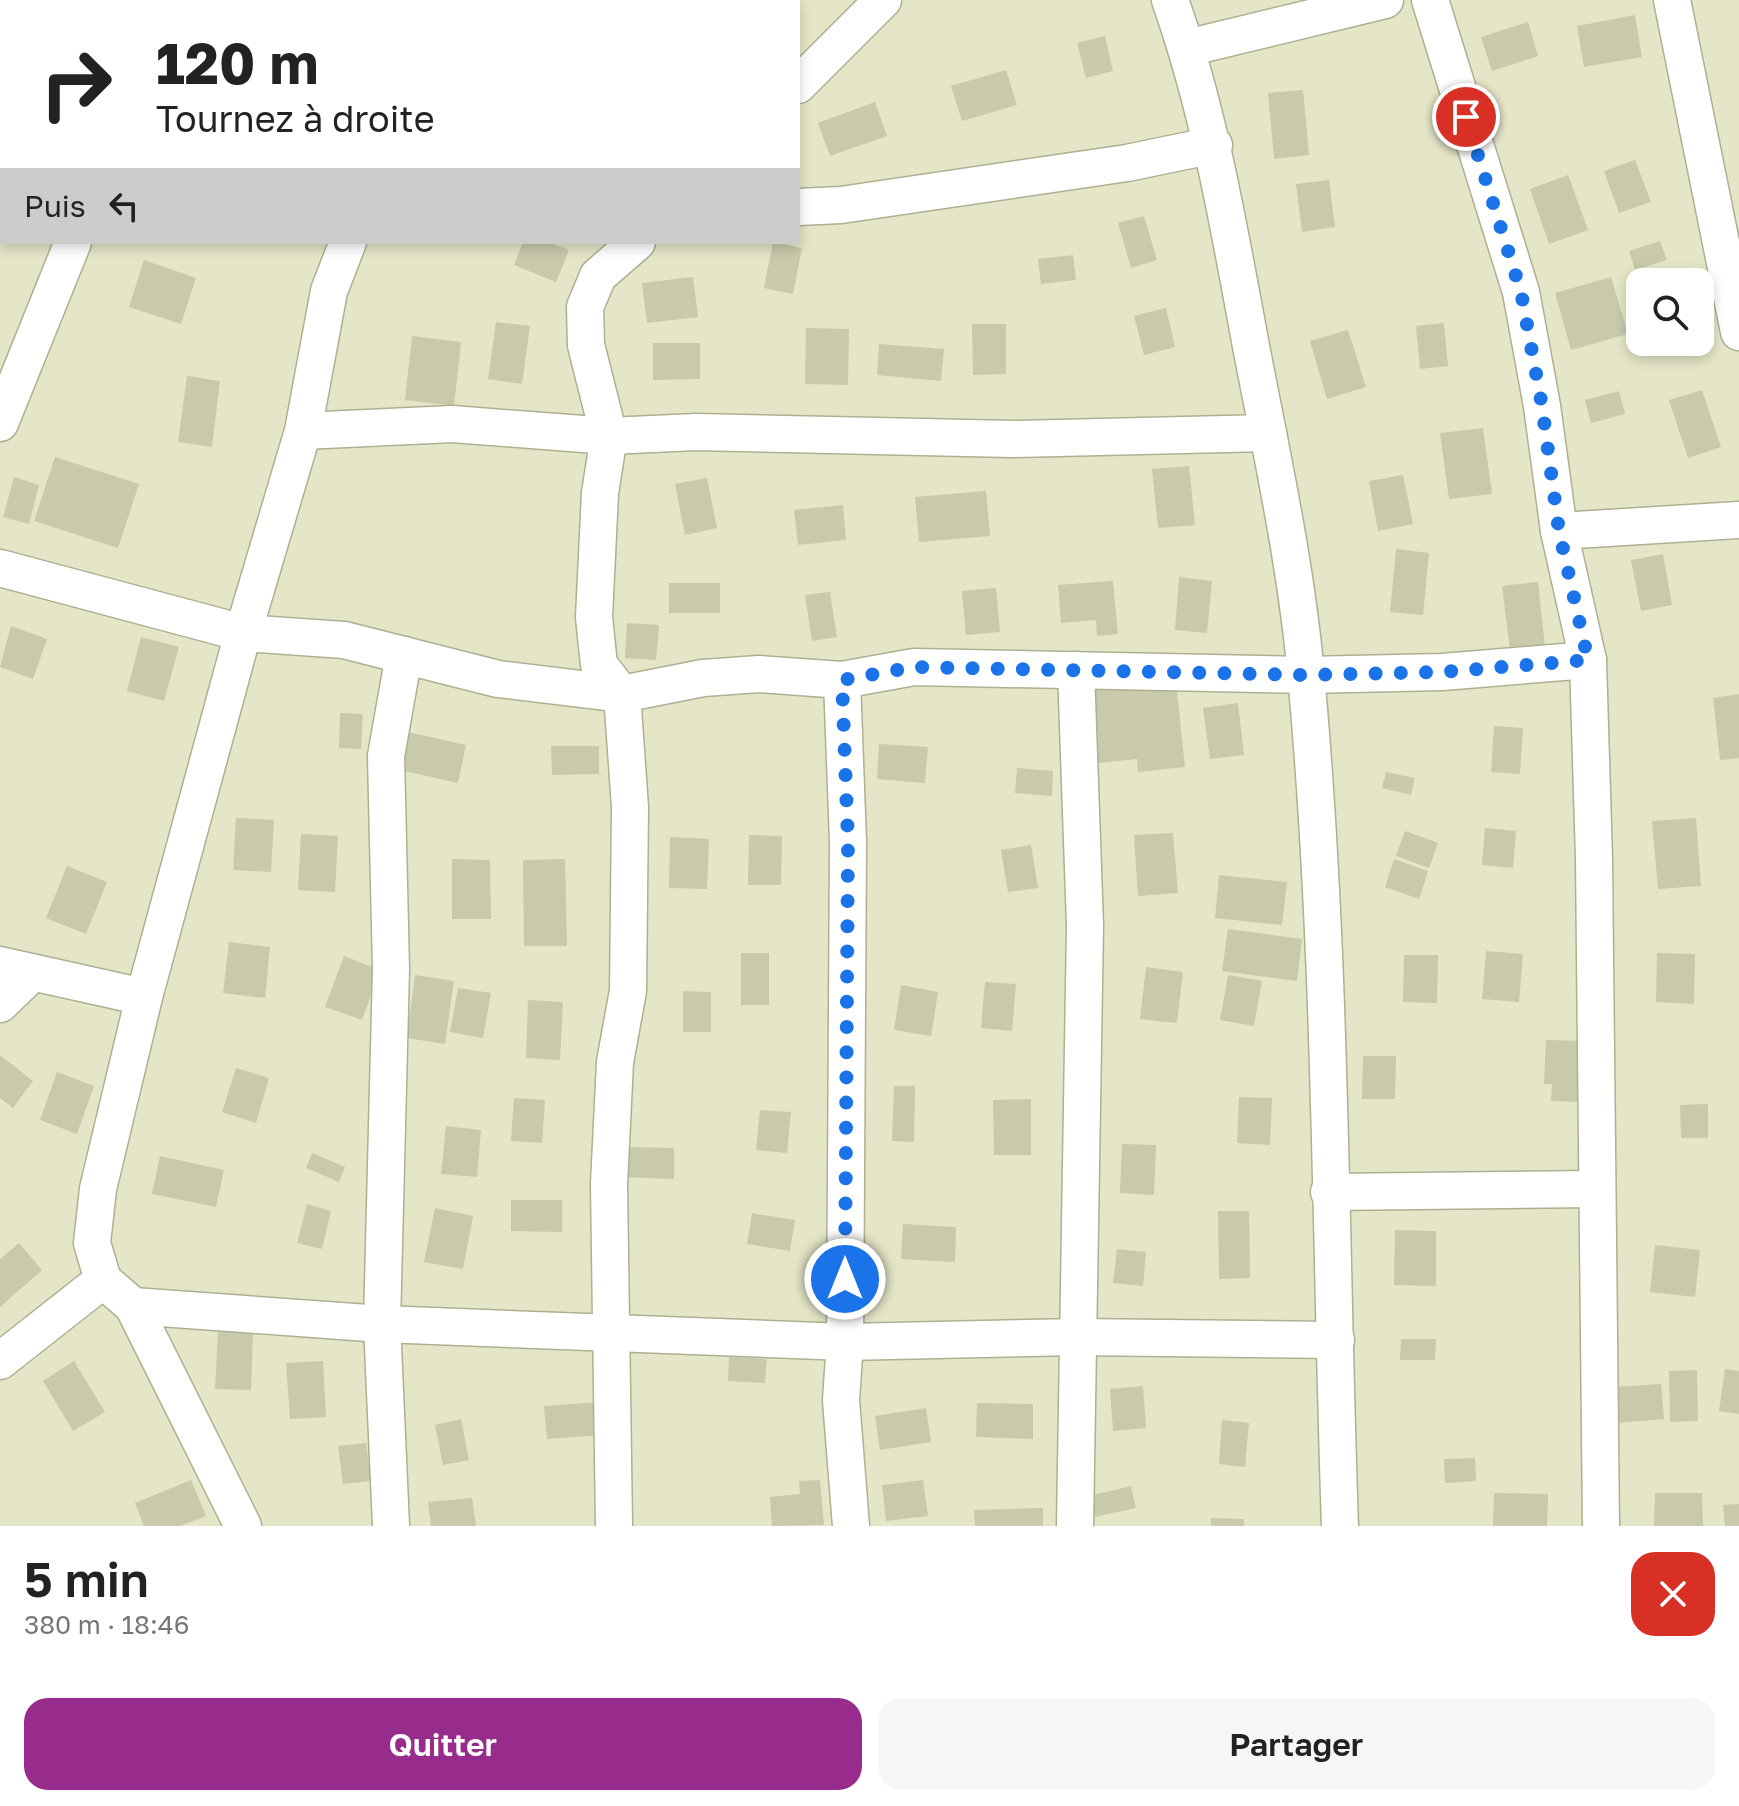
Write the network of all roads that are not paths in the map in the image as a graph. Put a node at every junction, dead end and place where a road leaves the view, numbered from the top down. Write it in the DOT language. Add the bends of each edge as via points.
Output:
graph roads {
  1 [pos="883,0"];
  2 [pos="1170,0"];
  3 [pos="1385,0"];
  4 [pos="1430,0"];
  5 [pos="1672,0"];
  6 [pos="1187,48"];
  7 [pos="800,83"];
  8 [pos="1214,145"];
  9 [pos="800,207"];
  10 [pos="72,244"];
  11 [pos="347,244"];
  12 [pos="635,244"];
  13 [pos="1739,332"];
  14 [pos="0,423"];
  15 [pos="303,431"];
  16 [pos="1268,433"];
  17 [pos="609,436"];
  18 [pos="1739,520"];
  19 [pos="1559,531"];
  20 [pos="0,568"];
  21 [pos="243,633"];
  22 [pos="404,655"];
  23 [pos="1588,660"];
  24 [pos="1076,670"];
  25 [pos="1306,675"];
  26 [pos="842,680"];
  27 [pos="622,694"];
  28 [pos="16,969"];
  29 [pos="144,997"];
  30 [pos="0,1004"];
  31 [pos="1595,1189"];
  32 [pos="1329,1192"];
  33 [pos="103,1280"];
  34 [pos="133,1306"];
  35 [pos="382,1324"];
  36 [pos="610,1330"];
  37 [pos="1077,1337"];
  38 [pos="1336,1340"];
  39 [pos="845,1342"];
  40 [pos="0,1361"];
  41 [pos="243,1526"];
  42 [pos="391,1526"];
  43 [pos="614,1526"];
  44 [pos="851,1526"];
  45 [pos="1075,1526"];
  46 [pos="1340,1526"];
  47 [pos="1601,1526"];
  1 -- 7 [label="street"];
  2 -- 6 [label="street"];
  3 -- 6 [label="street"];
  4 -- 19 [label="street" via="1521,292"];
  5 -- 13 [label="street"];
  6 -- 8 [label="street"];
  8 -- 9 [label="street" via="1067,172"];
  8 -- 16 [label="street"];
  10 -- 14 [label="street"];
  11 -- 15 [label="street" via="329,291"];
  12 -- 17 [label="street" via="598,276 585,307 586,345"];
  15 -- 17 [label="street" via="452,424"];
  15 -- 21 [label="street"];
  16 -- 17 [label="street" via="1012,439 696,432"];
  16 -- 25 [label="street" via="1292,554"];
  17 -- 27 [label="street" via="600,493 594,617 599,665"];
  18 -- 19 [label="street"];
  19 -- 23 [label="street"];
  20 -- 21 [label="street"];
  21 -- 22 [label="street" via="344,640"];
  21 -- 29 [label="street"];
  22 -- 27 [label="street" via="498,679"];
  22 -- 35 [label="street" via="386,756 391,969"];
  23 -- 25 [label="street" via="1442,672"];
  23 -- 31 [label="street"];
  24 -- 25 [label="street"];
  24 -- 26 [label="street" via="914,667"];
  24 -- 37 [label="street" via="1085,925"];
  25 -- 32 [label="street" via="1329,1042"];
  26 -- 27 [label="street" via="759,674 703,678"];
  26 -- 39 [label="street" via="848,842"];
  27 -- 36 [label="street" via="630,807 628,991 615,1062"];
  28 -- 29 [label="street"];
  28 -- 30 [label="street"];
  29 -- 33 [label="street" via="98,1189 92,1243"];
  31 -- 32 [label="street"];
  31 -- 47 [label="street"];
  32 -- 38 [label="street"];
  33 -- 34 [label="street"];
  33 -- 40 [label="street"];
  34 -- 35 [label="street"];
  34 -- 41 [label="street"];
  35 -- 36 [label="street"];
  35 -- 42 [label="street"];
  36 -- 39 [label="street"];
  36 -- 43 [label="street"];
  37 -- 38 [label="street"];
  37 -- 39 [label="street"];
  37 -- 45 [label="street"];
  38 -- 46 [label="street"];
  39 -- 44 [label="street" via="841,1400"];
}
